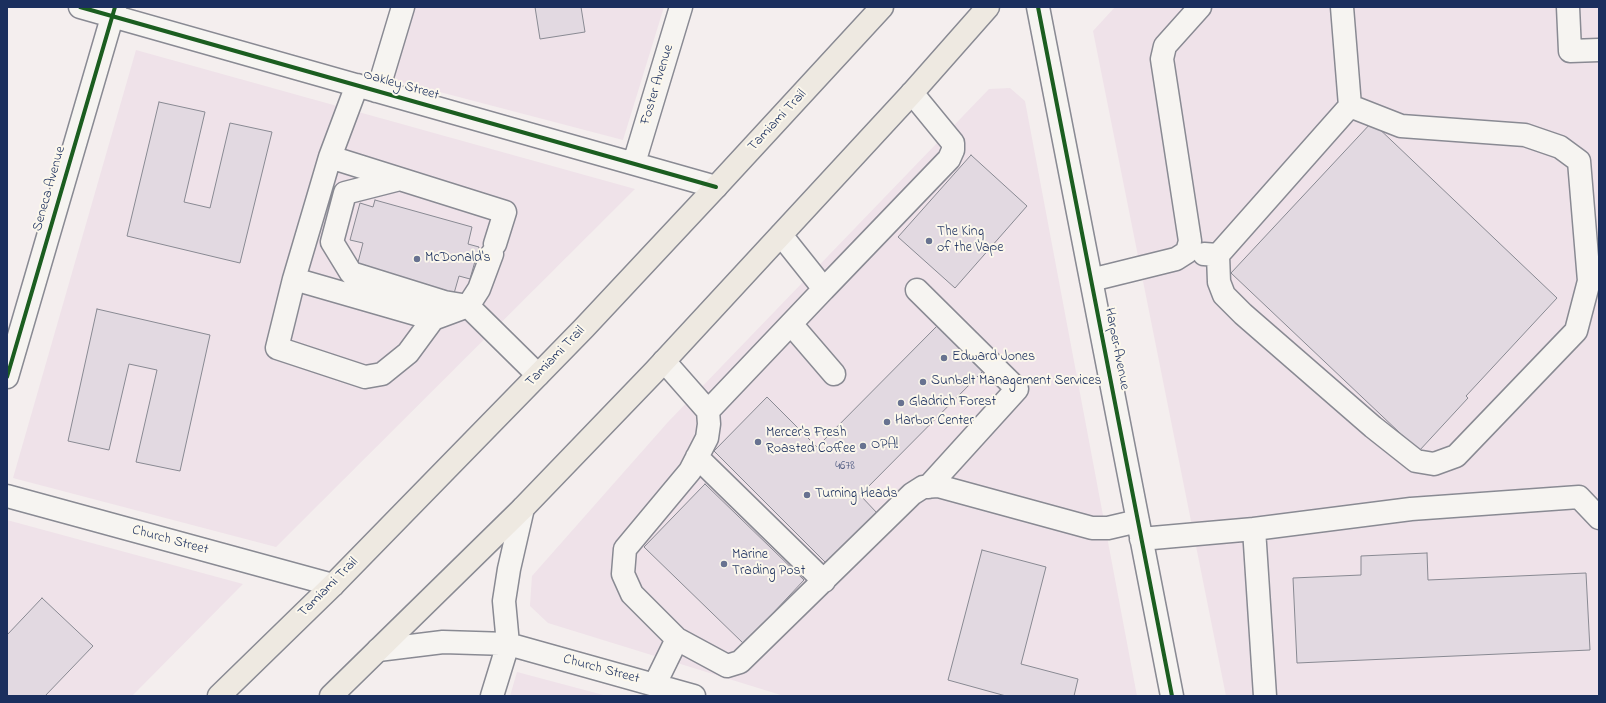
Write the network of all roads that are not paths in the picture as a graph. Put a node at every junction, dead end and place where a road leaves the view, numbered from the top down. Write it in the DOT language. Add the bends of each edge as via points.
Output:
graph roads {
  1 [pos="80,7"];
  2 [pos="403,7"];
  3 [pos="681,7"];
  4 [pos="882,7"];
  5 [pos="988,7"];
  6 [pos="1038,7"];
  7 [pos="1200,7"];
  8 [pos="1342,7"];
  9 [pos="1568,7"];
  10 [pos="113,12"];
  11 [pos="1599,50"];
  12 [pos="367,88"];
  13 [pos="912,93"];
  14 [pos="1350,106"];
  15 [pos="330,158"];
  16 [pos="634,163"];
  17 [pos="400,179"];
  18 [pos="716,187"];
  19 [pos="781,235"];
  20 [pos="1187,252"];
  21 [pos="1218,255"];
  22 [pos="294,279"];
  23 [pos="1091,280"];
  24 [pos="824,289"];
  25 [pos="917,290"];
  26 [pos="468,306"];
  27 [pos="432,319"];
  28 [pos="791,324"];
  29 [pos="664,361"];
  30 [pos="834,374"];
  31 [pos="538,375"];
  32 [pos="7,377"];
  33 [pos="708,411"];
  34 [pos="697,458"];
  35 [pos="928,487"];
  36 [pos="7,496"];
  37 [pos="523,508"];
  38 [pos="1599,518"];
  39 [pos="1254,529"];
  40 [pos="1140,530"];
  41 [pos="824,581"];
  42 [pos="333,585"];
  43 [pos="677,639"];
  44 [pos="508,644"];
  45 [pos="378,650"];
  46 [pos="655,684"];
  47 [pos="219,696"];
  48 [pos="331,696"];
  49 [pos="492,696"];
  50 [pos="694,696"];
  51 [pos="1172,696"];
  52 [pos="1265,696"];
  1 -- 10 [label="street, Oakley Street"];
  2 -- 12 [label="street" via="382,77"];
  3 -- 16 [label="street, Foster Avenue"];
  4 -- 18 [label="main road, Tamiami Trail"];
  5 -- 13 [label="main road"];
  6 -- 23 [label="street, Harper Avenue"];
  7 -- 20 [label="street" via="1165,46 1162,59 1190,241"];
  8 -- 14 [label="street"];
  9 -- 11 [label="street" via="1570,51"];
  10 -- 12 [label="street, Oakley Street"];
  10 -- 32 [label="street, Seneca Avenue"];
  12 -- 15 [label="street"];
  12 -- 16 [label="street, Oakley Street"];
  13 -- 19 [label="main road"];
  13 -- 24 [label="street" via="954,143 951,154"];
  14 -- 21 [label="street"];
  14 -- 21 [label="street" via="1401,126 1525,134 1560,147 1579,162 1589,281 1576,331 1456,456 1434,464 1416,461 1242,314 1224,295 1219,282"];
  15 -- 17 [label="street"];
  15 -- 22 [label="street"];
  16 -- 18 [label="street, Oakley Street"];
  17 -- 26 [label="street" via="505,212 479,289"];
  17 -- 26 [label="street" via="345,193 332,242 351,273 444,302"];
  18 -- 31 [label="main road, Tamiami Trail"];
  19 -- 24 [label="street"];
  19 -- 29 [label="main road"];
  20 -- 21 [label="street"];
  20 -- 23 [label="street" via="1176,259"];
  22 -- 27 [label="street"];
  22 -- 27 [label="street" via="277,348 365,377 382,374 408,353"];
  23 -- 40 [label="street, Harper Avenue"];
  24 -- 28 [label="street"];
  25 -- 35 [label="street" via="1017,389"];
  26 -- 27 [label="street"];
  26 -- 31 [label="street"];
  28 -- 30 [label="street"];
  28 -- 33 [label="street"];
  29 -- 33 [label="street"];
  29 -- 37 [label="main road"];
  31 -- 42 [label="main road, Tamiami Trail"];
  33 -- 34 [label="street" via="707,438"];
  34 -- 41 [label="street"];
  34 -- 43 [label="street" via="690,471 625,549 623,574 632,594"];
  35 -- 40 [label="street" via="938,486 1092,528"];
  35 -- 41 [label="street" via="923,487 912,494"];
  36 -- 42 [label="street, Church Street"];
  37 -- 44 [label="street" via="504,601"];
  37 -- 45 [label="main road"];
  38 -- 39 [label="street" via="1579,497 1411,509"];
  39 -- 40 [label="street"];
  39 -- 52 [label="street"];
  40 -- 51 [label="street, Harper Avenue"];
  41 -- 43 [label="street" via="740,662 727,666"];
  42 -- 47 [label="main road, Tamiami Trail"];
  43 -- 46 [label="street"];
  44 -- 45 [label="street, Church Street" via="444,642"];
  44 -- 46 [label="street, Church Street"];
  44 -- 49 [label="street"];
  45 -- 48 [label="main road"];
  46 -- 50 [label="street, Church Street"];
}
